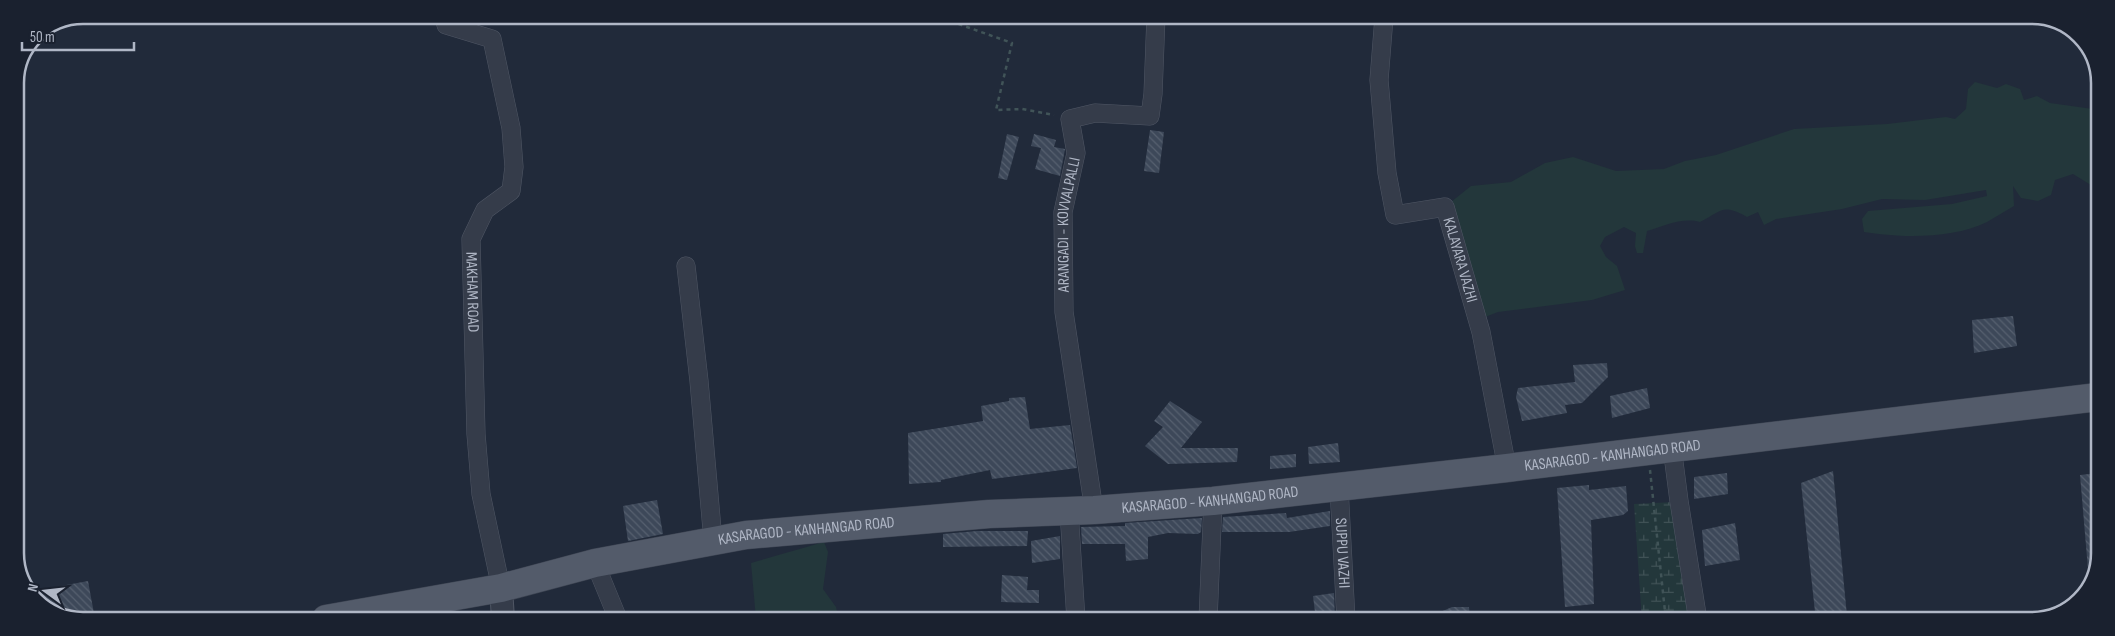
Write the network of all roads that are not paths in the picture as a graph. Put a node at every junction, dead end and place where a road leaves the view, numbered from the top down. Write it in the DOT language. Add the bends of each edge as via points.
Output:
graph roads {
  1 [pos="446,24"];
  2 [pos="1156,24"];
  3 [pos="1383,24"];
  4 [pos="686,266"];
  5 [pos="2091,398"];
  6 [pos="1660,448"];
  7 [pos="1507,468"];
  8 [pos="1339,486"];
  9 [pos="1213,501"];
  10 [pos="1082,510"];
  11 [pos="713,541"];
  12 [pos="595,563"];
  13 [pos="501,588"];
  14 [pos="366,612"];
  15 [pos="503,612"];
  16 [pos="615,612"];
  17 [pos="1076,612"];
  18 [pos="1208,612"];
  19 [pos="1346,612"];
  20 [pos="1696,612"];
  1 -- 13 [label="street, MAKHAM ROAD" via="492,39 511,128 514,167 511,191 485,210 471,239 476,434 481,494"];
  2 -- 10 [label="street, ARANGADI - KOVVALPALLI" via="1150,116 1096,113 1070,118 1076,153 1063,212 1064,312"];
  3 -- 7 [label="street, KALAYARA VAZHI" via="1379,80 1395,215 1444,207 1481,332"];
  4 -- 11 [label="street"];
  5 -- 6 [label="main road, KASARAGOD - KANHANGAD ROAD"];
  6 -- 7 [label="main road, KASARAGOD - KANHANGAD ROAD"];
  6 -- 20 [label="street" via="1678,501"];
  7 -- 8 [label="main road, KASARAGOD - KANHANGAD ROAD"];
  8 -- 9 [label="main road, KASARAGOD - KANHANGAD ROAD"];
  8 -- 19 [label="street, SUPPU VAZHI"];
  9 -- 10 [label="main road, KASARAGOD - KANHANGAD ROAD"];
  9 -- 18 [label="street"];
  10 -- 11 [label="main road, KASARAGOD - KANHANGAD ROAD" via="989,514 746,535"];
  10 -- 17 [label="street, ARANGADI - KOVVALPALLI"];
  11 -- 12 [label="main road, KASARAGOD - KANHANGAD ROAD"];
  12 -- 13 [label="main road, KASARAGOD - KANHANGAD ROAD"];
  12 -- 16 [label="street"];
  13 -- 14 [label="main road, KASARAGOD - KANHANGAD ROAD"];
  13 -- 15 [label="street"];
}
